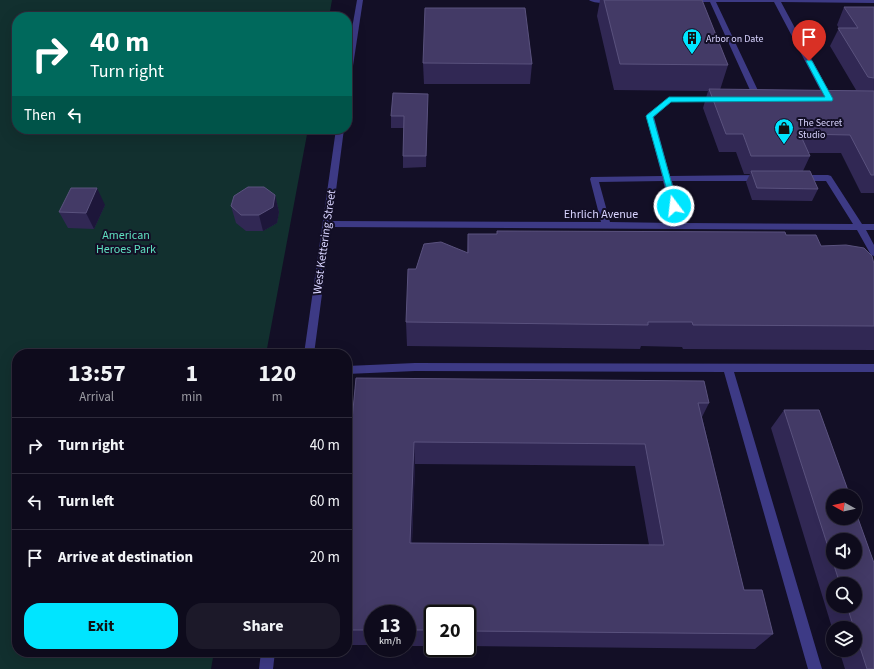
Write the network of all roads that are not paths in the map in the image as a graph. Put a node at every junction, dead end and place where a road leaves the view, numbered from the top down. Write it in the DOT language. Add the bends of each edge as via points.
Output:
graph roads {
  1 [pos="360,0"];
  2 [pos="592,0"];
  3 [pos="620,0"];
  4 [pos="681,0"];
  5 [pos="712,0"];
  6 [pos="777,1"];
  7 [pos="874,1"];
  8 [pos="352,49"];
  9 [pos="728,99"];
  10 [pos="758,99"];
  11 [pos="829,99"];
  12 [pos="339,134"];
  13 [pos="767,178"];
  14 [pos="790,178"];
  15 [pos="668,179"];
  16 [pos="327,224"];
  17 [pos="606,226"];
  18 [pos="680,227"];
  19 [pos="860,227"];
  20 [pos="874,228"];
  21 [pos="874,253"];
  22 [pos="310,349"];
  23 [pos="874,368"];
  24 [pos="728,369"];
  25 [pos="352,370"];
  26 [pos="267,657"];
  27 [pos="266,669"];
  28 [pos="815,669"];
  1 -- 8 [label="street"];
  2 -- 3 [label="street"];
  4 -- 5 [label="street"];
  5 -- 6 [label="street"];
  5 -- 10 [label="street"];
  6 -- 7 [label="street"];
  6 -- 11 [label="street"];
  9 -- 15 [label="street" via="669,100 650,116"];
  12 -- 16 [label="street, West Kettering Street"];
  13 -- 15 [label="street"];
  14 -- 19 [label="street" via="828,178"];
  15 -- 17 [label="street" via="594,179"];
  15 -- 18 [label="street"];
  16 -- 17 [label="street, Ehrlich Avenue"];
  16 -- 22 [label="street, West Kettering Street"];
  17 -- 18 [label="street, Ehrlich Avenue"];
  18 -- 19 [label="street, Ehrlich Avenue"];
  19 -- 20 [label="street, Ehrlich Avenue"];
  19 -- 21 [label="street"];
  23 -- 24 [label="street"];
  24 -- 25 [label="street" via="415,367"];
  24 -- 28 [label="street"];
  26 -- 27 [label="street"];
}
